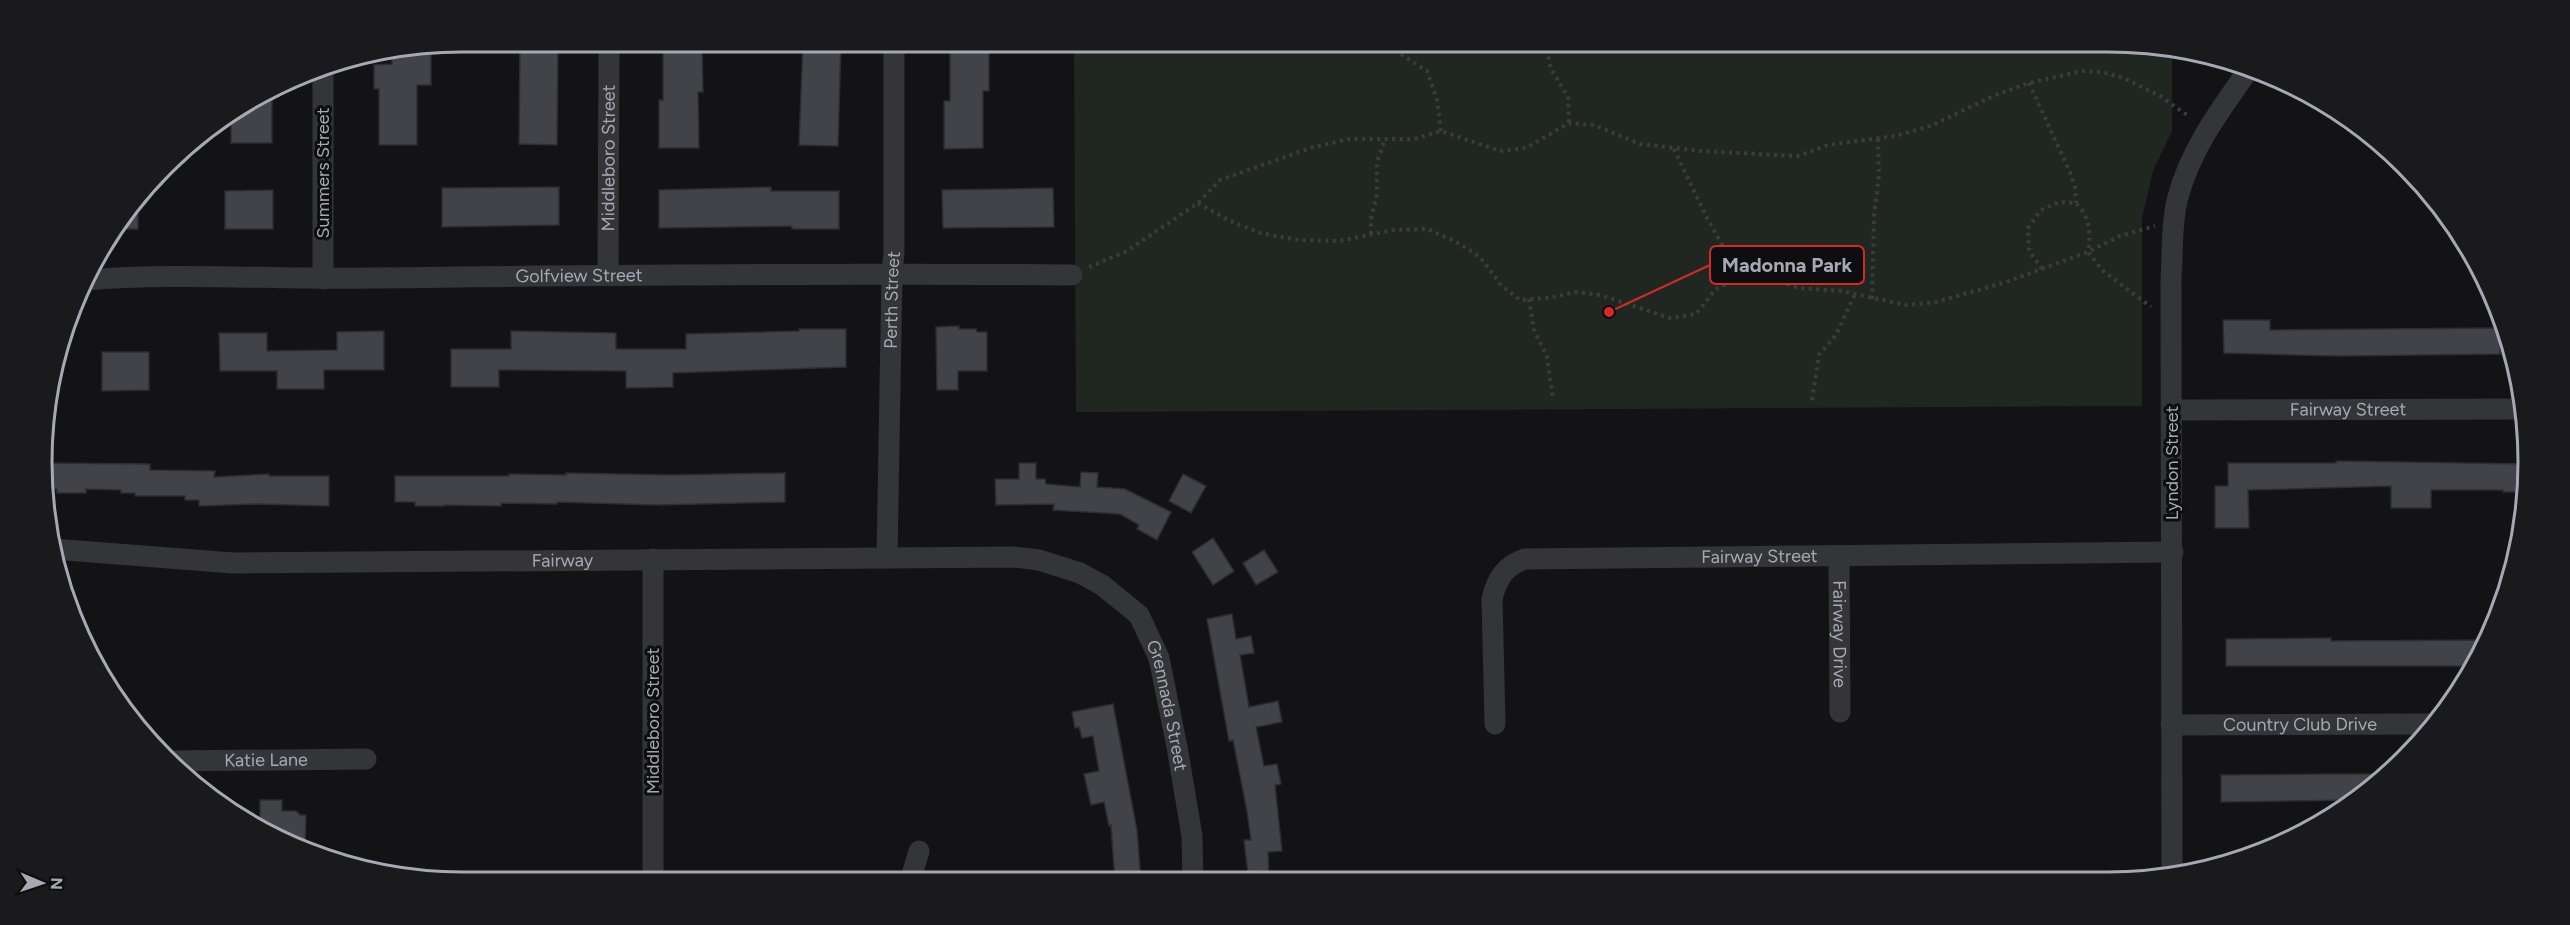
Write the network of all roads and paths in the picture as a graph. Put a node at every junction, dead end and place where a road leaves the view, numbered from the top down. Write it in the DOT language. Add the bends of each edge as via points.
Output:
graph roads {
  1 [pos="609,52"];
  2 [pos="894,52"];
  3 [pos="1398,52"];
  4 [pos="1547,52"];
  5 [pos="2244,76"];
  6 [pos="323,77"];
  7 [pos="2029,83"];
  8 [pos="2187,114"];
  9 [pos="1569,123"];
  10 [pos="1441,131"];
  11 [pos="1878,138"];
  12 [pos="1385,139"];
  13 [pos="1673,148"];
  14 [pos="1198,203"];
  15 [pos="2076,203"];
  16 [pos="2156,226"];
  17 [pos="1371,234"];
  18 [pos="2088,252"];
  19 [pos="2042,269"];
  20 [pos="892,274"];
  21 [pos="608,275"];
  22 [pos="1072,275"];
  23 [pos="1740,278"];
  24 [pos="96,279"];
  25 [pos="323,279"];
  26 [pos="1855,294"];
  27 [pos="1872,298"];
  28 [pos="1529,299"];
  29 [pos="2152,308"];
  30 [pos="1553,399"];
  31 [pos="1812,400"];
  32 [pos="2514,408"];
  33 [pos="2172,410"];
  34 [pos="62,550"];
  35 [pos="2173,552"];
  36 [pos="1839,556"];
  37 [pos="887,558"];
  38 [pos="653,559"];
  39 [pos="1071,569"];
  40 [pos="1840,712"];
  41 [pos="1495,723"];
  42 [pos="2423,724"];
  43 [pos="2171,725"];
  44 [pos="366,759"];
  45 [pos="182,761"];
  46 [pos="919,851"];
  47 [pos="2172,867"];
  48 [pos="652,872"];
  49 [pos="913,872"];
  50 [pos="1193,872"];
  1 -- 21 [label="street, Middleboro Street"];
  2 -- 20 [label="street, Perth Street"];
  3 -- 10 [label="path" via="1427,71 1437,100"];
  4 -- 9 [label="path" via="1551,69 1568,97"];
  5 -- 33 [label="street, Lyndon Street" via="2210,125 2190,162 2178,198 2171,279"];
  6 -- 25 [label="street, Summers Street"];
  7 -- 8 [label="path" via="2082,71 2101,72 2124,78"];
  7 -- 11 [label="path" via="1931,126"];
  7 -- 15 [label="path" via="2070,172"];
  9 -- 10 [label="path" via="1526,148 1500,151"];
  9 -- 13 [label="path" via="1594,125 1640,144"];
  10 -- 12 [label="path" via="1414,139"];
  11 -- 13 [label="path" via="1828,145 1798,156"];
  11 -- 27 [label="path"];
  12 -- 14 [label="path" via="1348,139 1310,148 1220,180"];
  12 -- 17 [label="path" via="1377,162"];
  13 -- 23 [label="path"];
  14 -- 17 [label="path" via="1230,221 1270,235 1339,241"];
  14 -- 22 [label="path" via="1127,251"];
  15 -- 18 [label="path" via="2091,232"];
  15 -- 19 [label="path" via="2059,202 2040,210 2028,228 2029,251"];
  16 -- 18 [label="path" via="2120,236"];
  17 -- 28 [label="path" via="1427,229 1480,257 1501,285 1520,300"];
  18 -- 19 [label="path"];
  18 -- 29 [label="path" via="2102,270"];
  19 -- 27 [label="path" via="1936,302 1906,305"];
  20 -- 21 [label="street, Golfview Street"];
  20 -- 22 [label="street, Golfview Street"];
  20 -- 37 [label="street, Perth Street"];
  21 -- 25 [label="street, Golfview Street"];
  23 -- 26 [label="path" via="1771,278 1798,288"];
  23 -- 28 [label="path" via="1716,289 1696,314 1670,318 1575,292"];
  24 -- 25 [label="street, Golfview Street"];
  26 -- 27 [label="path"];
  26 -- 31 [label="path" via="1836,335 1819,355"];
  28 -- 30 [label="path" via="1534,330 1547,357"];
  32 -- 33 [label="street, Fairway Street"];
  33 -- 35 [label="street, Lyndon Street"];
  34 -- 38 [label="street, Fairway" via="233,563"];
  35 -- 36 [label="street, Fairway Street"];
  35 -- 43 [label="street, Lyndon Street"];
  36 -- 40 [label="street, Fairway Drive"];
  36 -- 41 [label="street, Fairway Street" via="1516,562 1501,574 1492,599"];
  37 -- 38 [label="street, Fairway"];
  37 -- 39 [label="street, Fairway" via="1014,558"];
  38 -- 48 [label="street, Middleboro Street"];
  39 -- 50 [label="street, Grennada Street" via="1102,585 1139,615 1159,658 1192,836"];
  42 -- 43 [label="street, Country Club Drive"];
  43 -- 47 [label="street, Lyndon Street"];
  44 -- 45 [label="street, Katie Lane"];
  46 -- 49 [label="street"];
}
